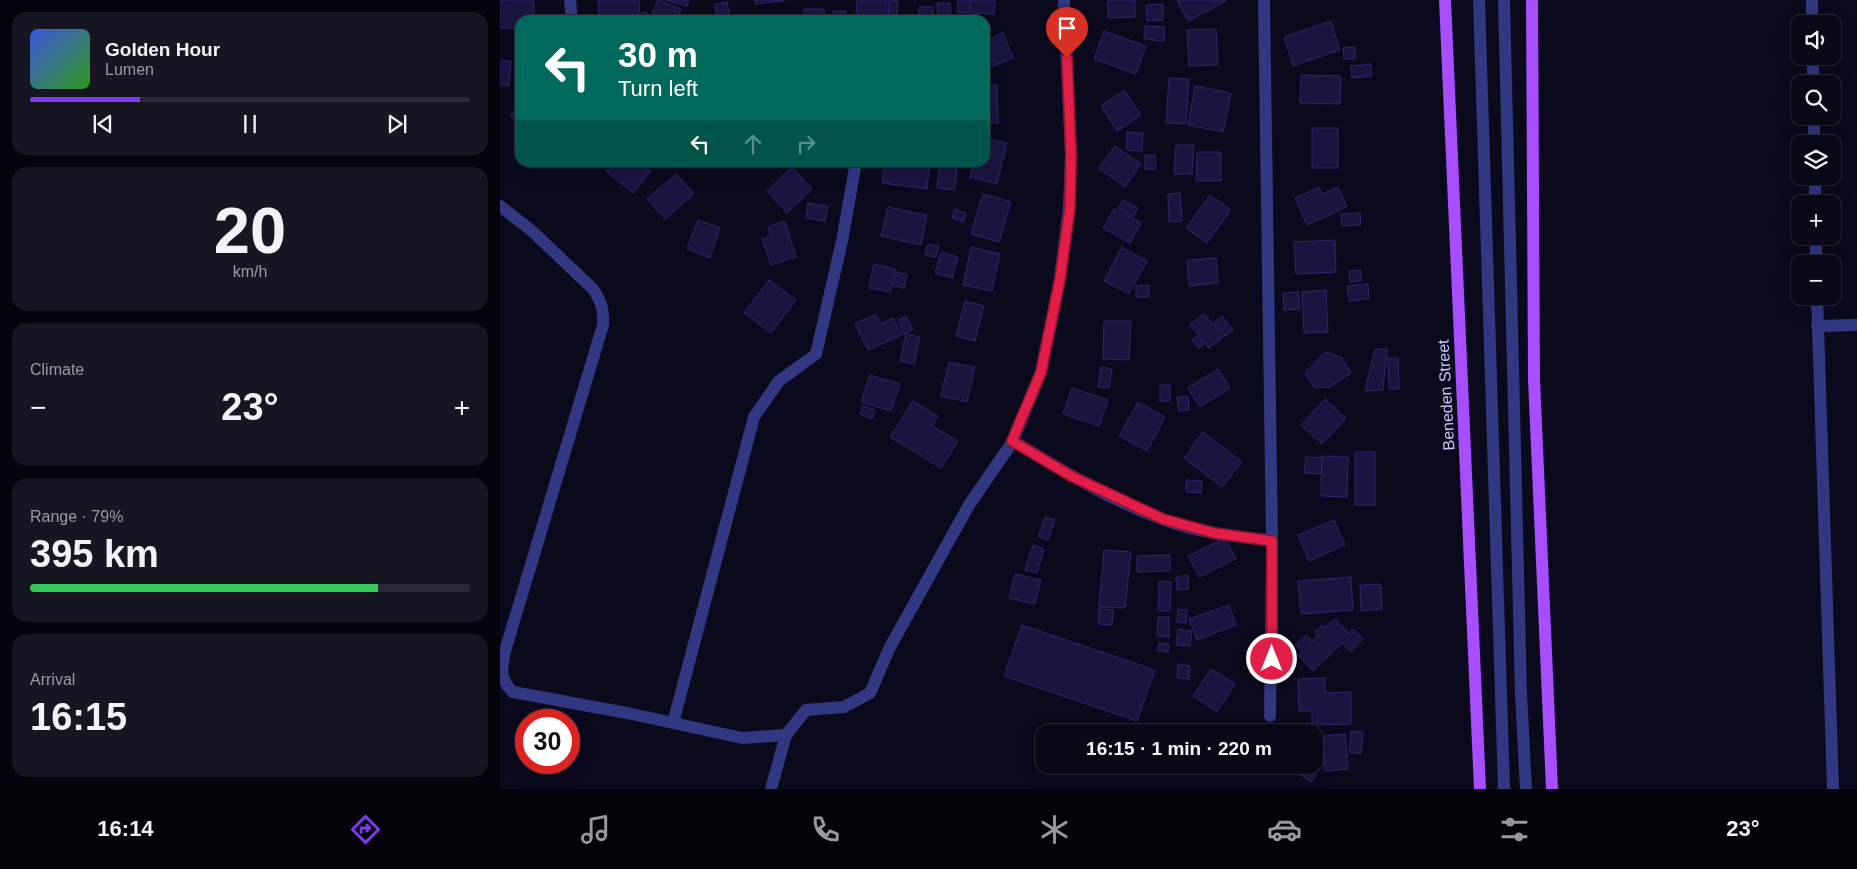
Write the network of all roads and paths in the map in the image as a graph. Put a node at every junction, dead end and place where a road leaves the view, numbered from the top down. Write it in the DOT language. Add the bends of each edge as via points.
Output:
graph roads {
  1 [pos="570,0"];
  2 [pos="1064,0"];
  3 [pos="1264,0"];
  4 [pos="1445,0"];
  5 [pos="1479,0"];
  6 [pos="1504,0"];
  7 [pos="1532,0"];
  8 [pos="1812,0"];
  9 [pos="572,15"];
  10 [pos="1812,15"];
  11 [pos="854,167"];
  12 [pos="500,206"];
  13 [pos="1817,305"];
  14 [pos="1857,325"];
  15 [pos="1817,326"];
  16 [pos="1012,441"];
  17 [pos="1272,541"];
  18 [pos="1270,716"];
  19 [pos="673,723"];
  20 [pos="786,735"];
  21 [pos="771,789"];
  22 [pos="1480,789"];
  23 [pos="1504,789"];
  24 [pos="1526,789"];
  25 [pos="1552,789"];
  26 [pos="1833,789"];
  1 -- 9 [label="street"];
  2 -- 16 [label="street" via="1071,154 1070,207 1060,279 1041,372"];
  3 -- 17 [label="street"];
  4 -- 22 [label="main road, Beneden Street"];
  5 -- 23 [label="street"];
  6 -- 24 [label="street"];
  7 -- 25 [label="main road" via="1534,379"];
  8 -- 10 [label="street"];
  11 -- 19 [label="street" via="842,241 816,354 779,380 754,417"];
  12 -- 19 [label="street" via="532,231 593,289 604,312 601,333 505,651 502,681 513,692"];
  13 -- 15 [label="street"];
  14 -- 15 [label="street"];
  15 -- 26 [label="street"];
  16 -- 17 [label="street" via="1071,476 1163,519 1214,533"];
  16 -- 20 [label="street" via="969,505 890,647 870,693 844,707 806,710"];
  17 -- 18 [label="street"];
  19 -- 20 [label="street" via="742,738"];
  20 -- 21 [label="street"];
}
